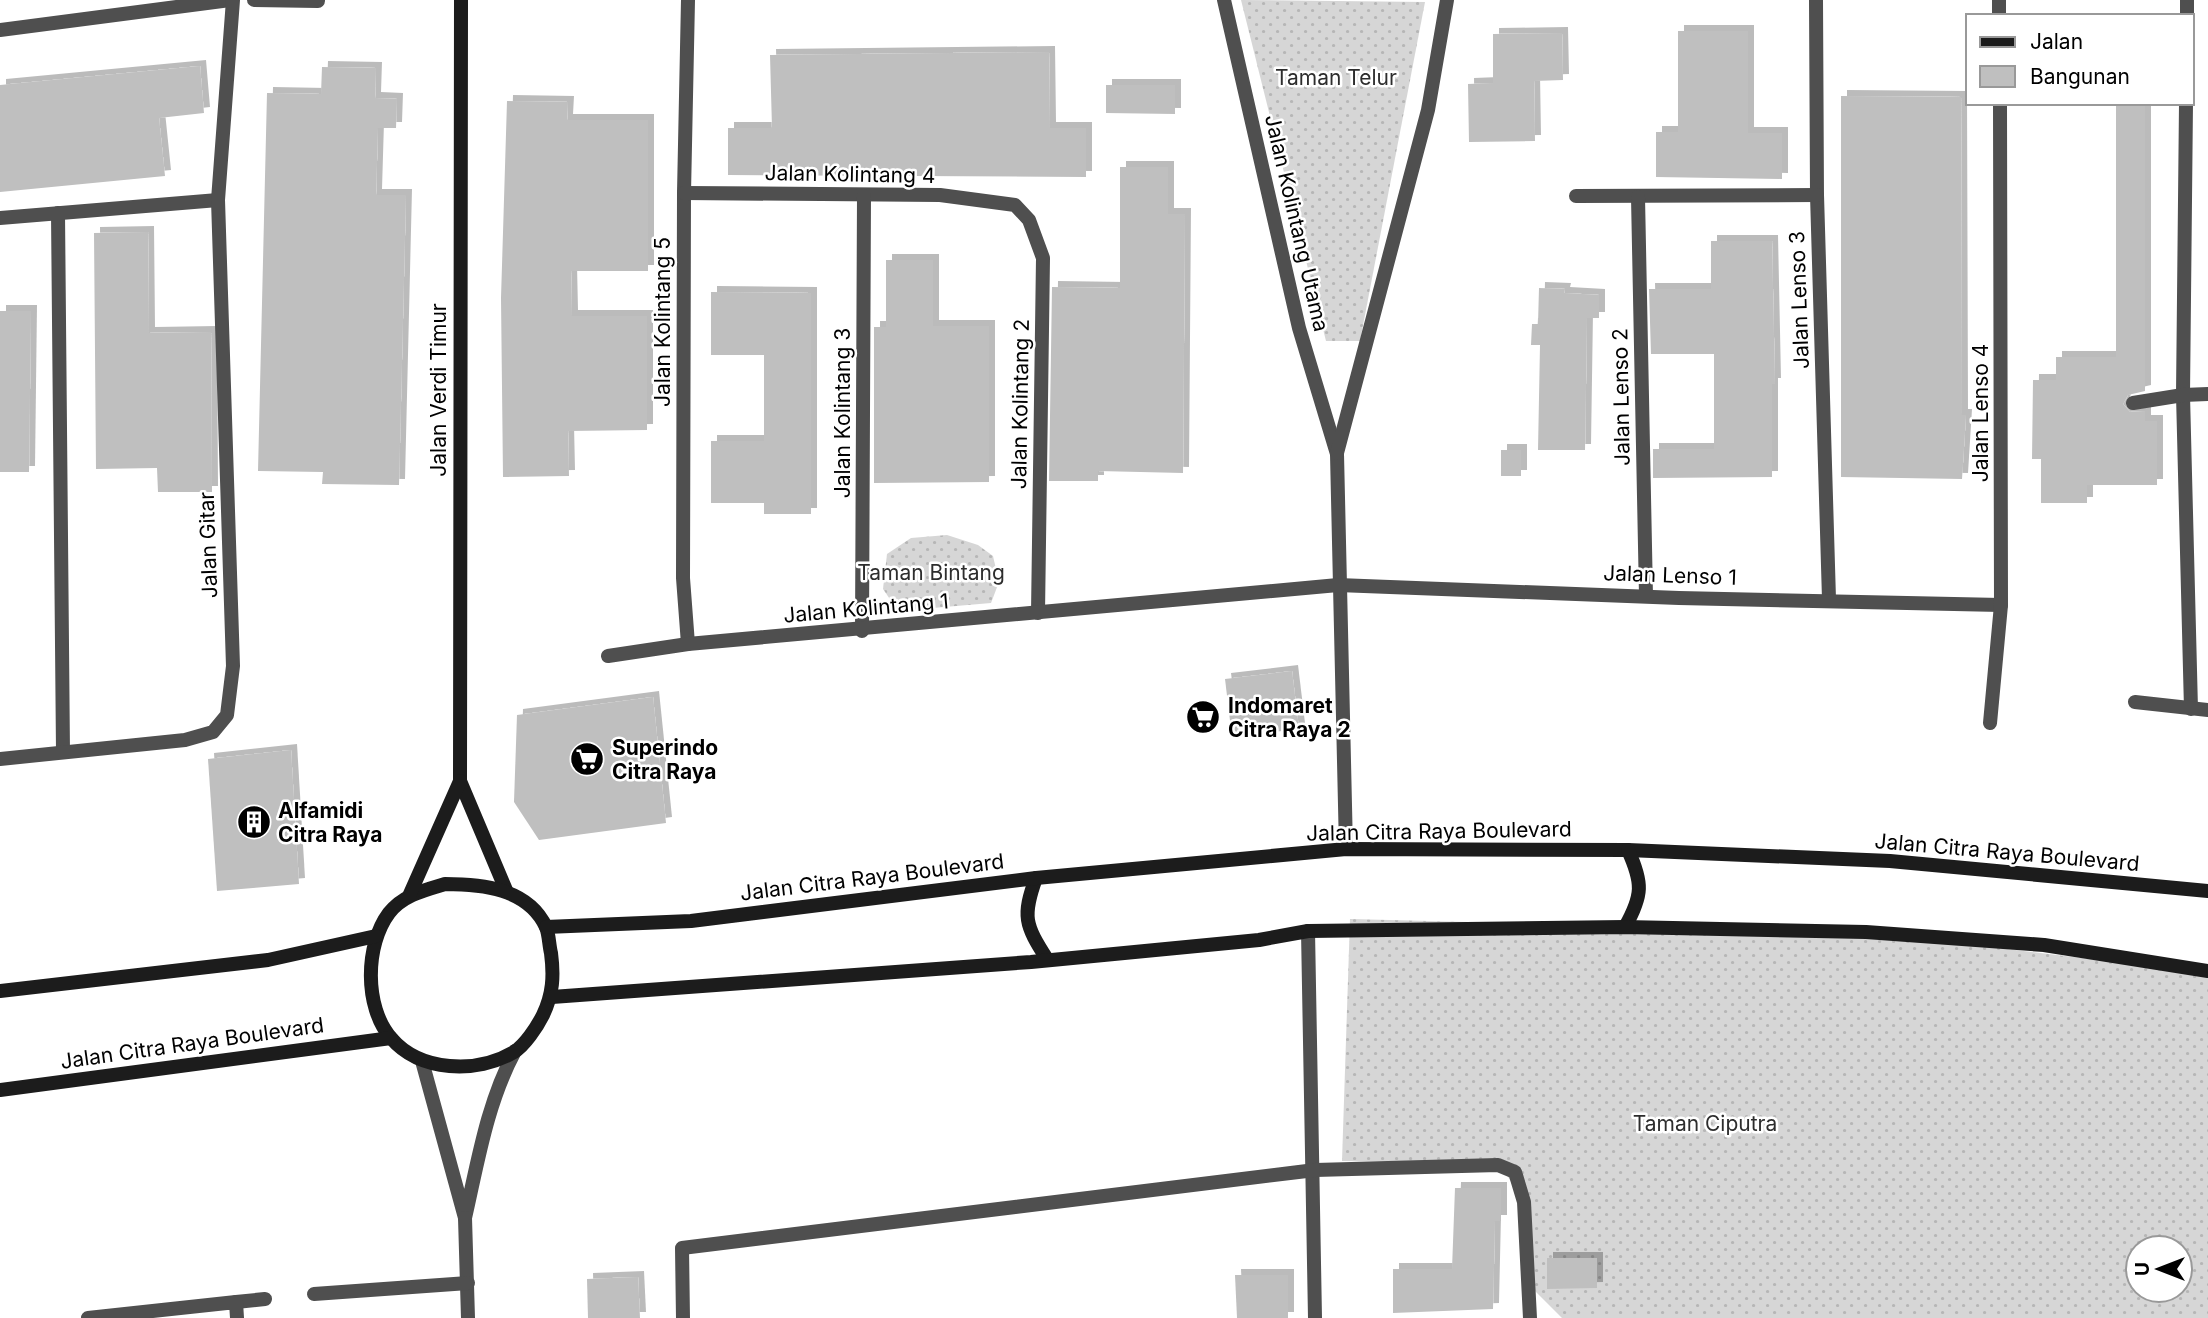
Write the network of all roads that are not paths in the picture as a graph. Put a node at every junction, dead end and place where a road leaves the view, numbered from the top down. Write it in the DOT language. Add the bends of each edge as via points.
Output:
graph roads {
  1 [pos="231,0"];
  2 [pos="254,0"];
  3 [pos="461,0"];
  4 [pos="688,0"];
  5 [pos="1224,0"];
  6 [pos="1447,0"];
  7 [pos="1816,0"];
  8 [pos="318,1"];
  9 [pos="0,30"];
  10 [pos="2000,105"];
  11 [pos="2186,105"];
  12 [pos="684,193"];
  13 [pos="1817,195"];
  14 [pos="864,196"];
  15 [pos="1576,196"];
  16 [pos="1638,197"];
  17 [pos="218,200"];
  18 [pos="1015,205"];
  19 [pos="58,213"];
  20 [pos="0,218"];
  21 [pos="2208,394"];
  22 [pos="2183,395"];
  23 [pos="2133,403"];
  24 [pos="1337,454"];
  25 [pos="1338,585"];
  26 [pos="1646,596"];
  27 [pos="1829,599"];
  28 [pos="2001,604"];
  29 [pos="1038,612"];
  30 [pos="862,631"];
  31 [pos="688,644"];
  32 [pos="608,656"];
  33 [pos="2135,702"];
  34 [pos="2191,709"];
  35 [pos="2208,710"];
  36 [pos="1990,723"];
  37 [pos="64,752"];
  38 [pos="0,759"];
  39 [pos="460,781"];
  40 [pos="1346,849"];
  41 [pos="1628,850"];
  42 [pos="1036,878"];
  43 [pos="506,890"];
  44 [pos="2208,891"];
  45 [pos="409,895"];
  46 [pos="1625,926"];
  47 [pos="546,927"];
  48 [pos="1308,931"];
  49 [pos="376,936"];
  50 [pos="1047,959"];
  51 [pos="2208,971"];
  52 [pos="0,991"];
  53 [pos="552,997"];
  54 [pos="391,1038"];
  55 [pos="515,1051"];
  56 [pos="422,1061"];
  57 [pos="0,1090"];
  58 [pos="1315,1170"];
  59 [pos="465,1218"];
  60 [pos="468,1283"];
  61 [pos="314,1294"];
  62 [pos="265,1299"];
  63 [pos="236,1302"];
  64 [pos="88,1318"];
  65 [pos="237,1318"];
  66 [pos="468,1318"];
  67 [pos="683,1318"];
  68 [pos="1315,1318"];
  69 [pos="1530,1318"];
  1 -- 9 [label="street, Jalan Gitar"];
  1 -- 17 [label="street, Jalan Gitar"];
  2 -- 8 [label="street"];
  3 -- 39 [label="main road, Jalan Verdi Timur"];
  4 -- 12 [label="street, Jalan Kolintang 5"];
  5 -- 24 [label="street, Jalan Kolintang Utama" via="1299,328"];
  6 -- 24 [label="street, Jalan Kolintang Utama" via="1428,110"];
  7 -- 13 [label="street, Jalan Lenso 3"];
  10 -- 28 [label="street, Jalan Lenso 4"];
  11 -- 22 [label="street"];
  12 -- 14 [label="street, Jalan Kolintang 4"];
  12 -- 31 [label="street, Jalan Kolintang 5" via="683,578"];
  13 -- 16 [label="street"];
  13 -- 27 [label="street, Jalan Lenso 3"];
  14 -- 18 [label="street, Jalan Kolintang 4" via="940,195"];
  14 -- 30 [label="street, Jalan Kolintang 3"];
  15 -- 16 [label="street"];
  16 -- 26 [label="street, Jalan Lenso 2"];
  17 -- 19 [label="street"];
  17 -- 37 [label="street, Jalan Gitar" via="233,666 227,715 213,732 185,740"];
  18 -- 29 [label="street, Jalan Kolintang 2" via="1029,220 1043,258"];
  19 -- 20 [label="street"];
  19 -- 37 [label="street"];
  21 -- 22 [label="street"];
  22 -- 23 [label="street"];
  22 -- 34 [label="street"];
  24 -- 25 [label="street, Jalan Kolintang Utama"];
  25 -- 26 [label="street, Jalan Lenso 1"];
  25 -- 29 [label="street, Jalan Kolintang 1"];
  25 -- 40 [label="street, Jalan Kolintang Utama"];
  26 -- 27 [label="street, Jalan Lenso 1"];
  27 -- 28 [label="street, Jalan Lenso 1"];
  28 -- 36 [label="street, Jalan Lenso 4"];
  29 -- 30 [label="street, Jalan Kolintang 1"];
  30 -- 31 [label="street, Jalan Kolintang 1"];
  31 -- 32 [label="street, Jalan Kolintang 1"];
  33 -- 34 [label="street"];
  34 -- 35 [label="street"];
  37 -- 38 [label="street, Jalan Gitar"];
  39 -- 43 [label="main road, Jalan Verdi Timur"];
  39 -- 45 [label="main road, Jalan Verdi Timur"];
  40 -- 41 [label="main road, Jalan Citra Raya Boulevard"];
  40 -- 42 [label="main road, Jalan Citra Raya Boulevard"];
  41 -- 44 [label="main road, Jalan Citra Raya Boulevard" via="1889,860"];
  41 -- 46 [label="main road" via="1640,887 1638,903"];
  42 -- 47 [label="main road, Jalan Citra Raya Boulevard" via="691,921"];
  42 -- 50 [label="main road" via="1026,919"];
  43 -- 45 [label="main road" via="444,884"];
  43 -- 47 [label="main road" via="532,908"];
  45 -- 49 [label="main road" via="390,911"];
  46 -- 48 [label="main road"];
  46 -- 51 [label="main road" via="1866,932 2017,943"];
  47 -- 53 [label="main road"];
  48 -- 50 [label="main road" via="1259,940"];
  48 -- 58 [label="street"];
  49 -- 52 [label="main road" via="268,960"];
  49 -- 54 [label="main road" via="371,973 376,1007"];
  50 -- 53 [label="main road"];
  53 -- 55 [label="main road" via="538,1025"];
  54 -- 56 [label="main road"];
  54 -- 57 [label="main road, Jalan Citra Raya Boulevard"];
  55 -- 56 [label="main road" via="484,1063 453,1067"];
  55 -- 59 [label="street" via="487,1121"];
  56 -- 59 [label="street"];
  58 -- 67 [label="street" via="682,1248"];
  58 -- 68 [label="street"];
  58 -- 69 [label="street" via="1507,1166 1515,1172 1524,1202"];
  59 -- 60 [label="street"];
  60 -- 61 [label="street"];
  60 -- 66 [label="street"];
  62 -- 63 [label="street"];
  63 -- 64 [label="street"];
  63 -- 65 [label="street"];
}
